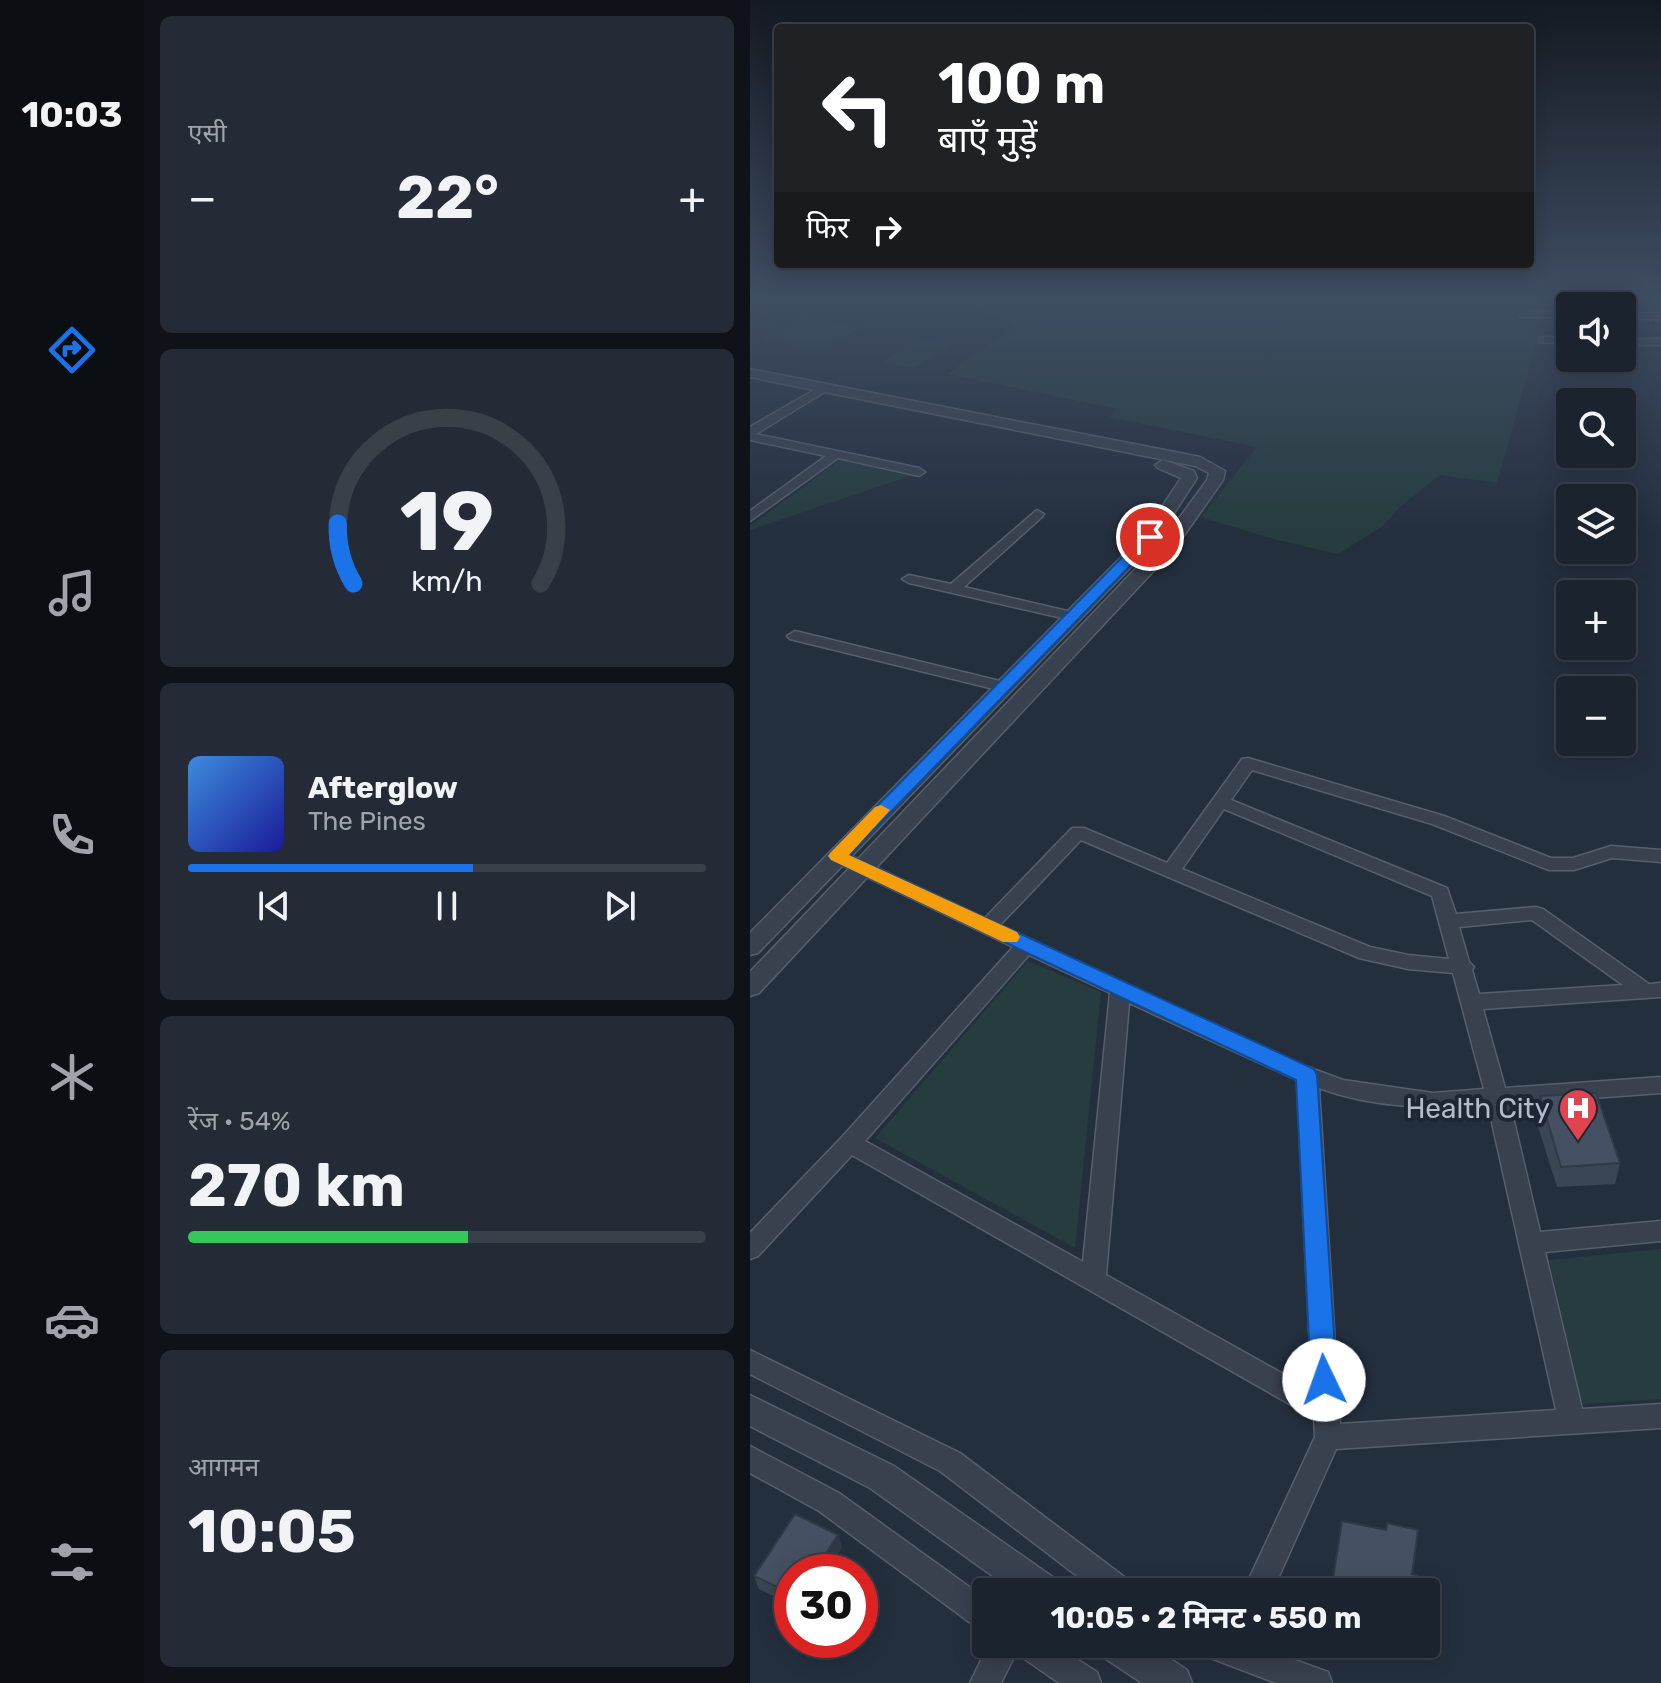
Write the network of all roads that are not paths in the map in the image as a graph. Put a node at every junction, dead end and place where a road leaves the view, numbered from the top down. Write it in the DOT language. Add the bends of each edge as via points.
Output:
graph roads {
  1 [pos="764,377"];
  2 [pos="750,383"];
  3 [pos="819,391"];
  4 [pos="750,434"];
  5 [pos="836,454"];
  6 [pos="919,472"];
  7 [pos="1037,514"];
  8 [pos="750,517"];
  9 [pos="909,579"];
  10 [pos="954,589"];
  11 [pos="1071,616"];
  12 [pos="795,636"];
  13 [pos="1002,686"];
  14 [pos="1221,802"];
  15 [pos="837,856"];
  16 [pos="1661,856"];
  17 [pos="863,867"];
  18 [pos="1171,871"];
  19 [pos="1450,921"];
  20 [pos="988,927"];
  21 [pos="1026,945"];
  22 [pos="750,946"];
  23 [pos="1464,967"];
  24 [pos="750,987"];
  25 [pos="1120,989"];
  26 [pos="1653,991"];
  27 [pos="1473,1002"];
  28 [pos="1307,1075"];
  29 [pos="1661,1085"];
  30 [pos="1497,1096"];
  31 [pos="850,1143"];
  32 [pos="1661,1231"];
  33 [pos="1531,1243"];
  34 [pos="750,1249"];
  35 [pos="1093,1280"];
  36 [pos="750,1361"];
  37 [pos="750,1410"];
  38 [pos="1661,1416"];
  39 [pos="1572,1422"];
  40 [pos="1327,1424"];
  41 [pos="750,1459"];
  42 [pos="1025,1578"];
  43 [pos="1103,1578"];
  44 [pos="1263,1578"];
  45 [pos="972,1607"];
  46 [pos="998,1658"];
  47 [pos="1048,1658"];
  48 [pos="1137,1658"];
  49 [pos="1242,1658"];
  50 [pos="1267,1674"];
  51 [pos="985,1683"];
  52 [pos="1086,1683"];
  53 [pos="1174,1683"];
  54 [pos="1317,1683"];
  1 -- 3 [label="street"];
  2 -- 3 [label="street"];
  3 -- 4 [label="street"];
  3 -- 11 [label="street" via="1185,470 1189,478 1150,537"];
  3 -- 17 [label="street" via="1200,462 1217,471 1170,543"];
  4 -- 5 [label="street"];
  5 -- 6 [label="street"];
  5 -- 8 [label="street"];
  7 -- 10 [label="street"];
  9 -- 10 [label="street"];
  10 -- 11 [label="street"];
  11 -- 13 [label="street"];
  12 -- 13 [label="street"];
  13 -- 15 [label="street"];
  14 -- 16 [label="street" via="1248,763 1438,820 1549,864 1574,864 1611,852"];
  14 -- 18 [label="street"];
  14 -- 19 [label="street" via="1440,892"];
  15 -- 17 [label="street"];
  15 -- 22 [label="street"];
  17 -- 20 [label="street"];
  17 -- 24 [label="street"];
  18 -- 20 [label="street" via="1078,832"];
  18 -- 23 [label="street" via="1366,953"];
  19 -- 23 [label="street"];
  19 -- 26 [label="street" via="1536,913"];
  20 -- 21 [label="street"];
  21 -- 25 [label="street"];
  21 -- 31 [label="street"];
  23 -- 27 [label="street"];
  25 -- 28 [label="street"];
  25 -- 35 [label="street"];
  26 -- 27 [label="street"];
  27 -- 30 [label="street"];
  28 -- 30 [label="street" via="1341,1088 1433,1101"];
  28 -- 40 [label="street"];
  29 -- 30 [label="street"];
  30 -- 33 [label="street"];
  31 -- 34 [label="street"];
  31 -- 35 [label="street"];
  32 -- 33 [label="street"];
  33 -- 39 [label="street"];
  35 -- 40 [label="street"];
  36 -- 43 [label="street" via="950,1462"];
  37 -- 42 [label="street" via="882,1477"];
  38 -- 39 [label="street"];
  39 -- 40 [label="street"];
  40 -- 44 [label="street"];
  41 -- 45 [label="street" via="829,1502"];
  46 -- 51 [label="street"];
  47 -- 52 [label="street"];
  48 -- 53 [label="street"];
  49 -- 50 [label="street"];
  50 -- 54 [label="street"];
}
